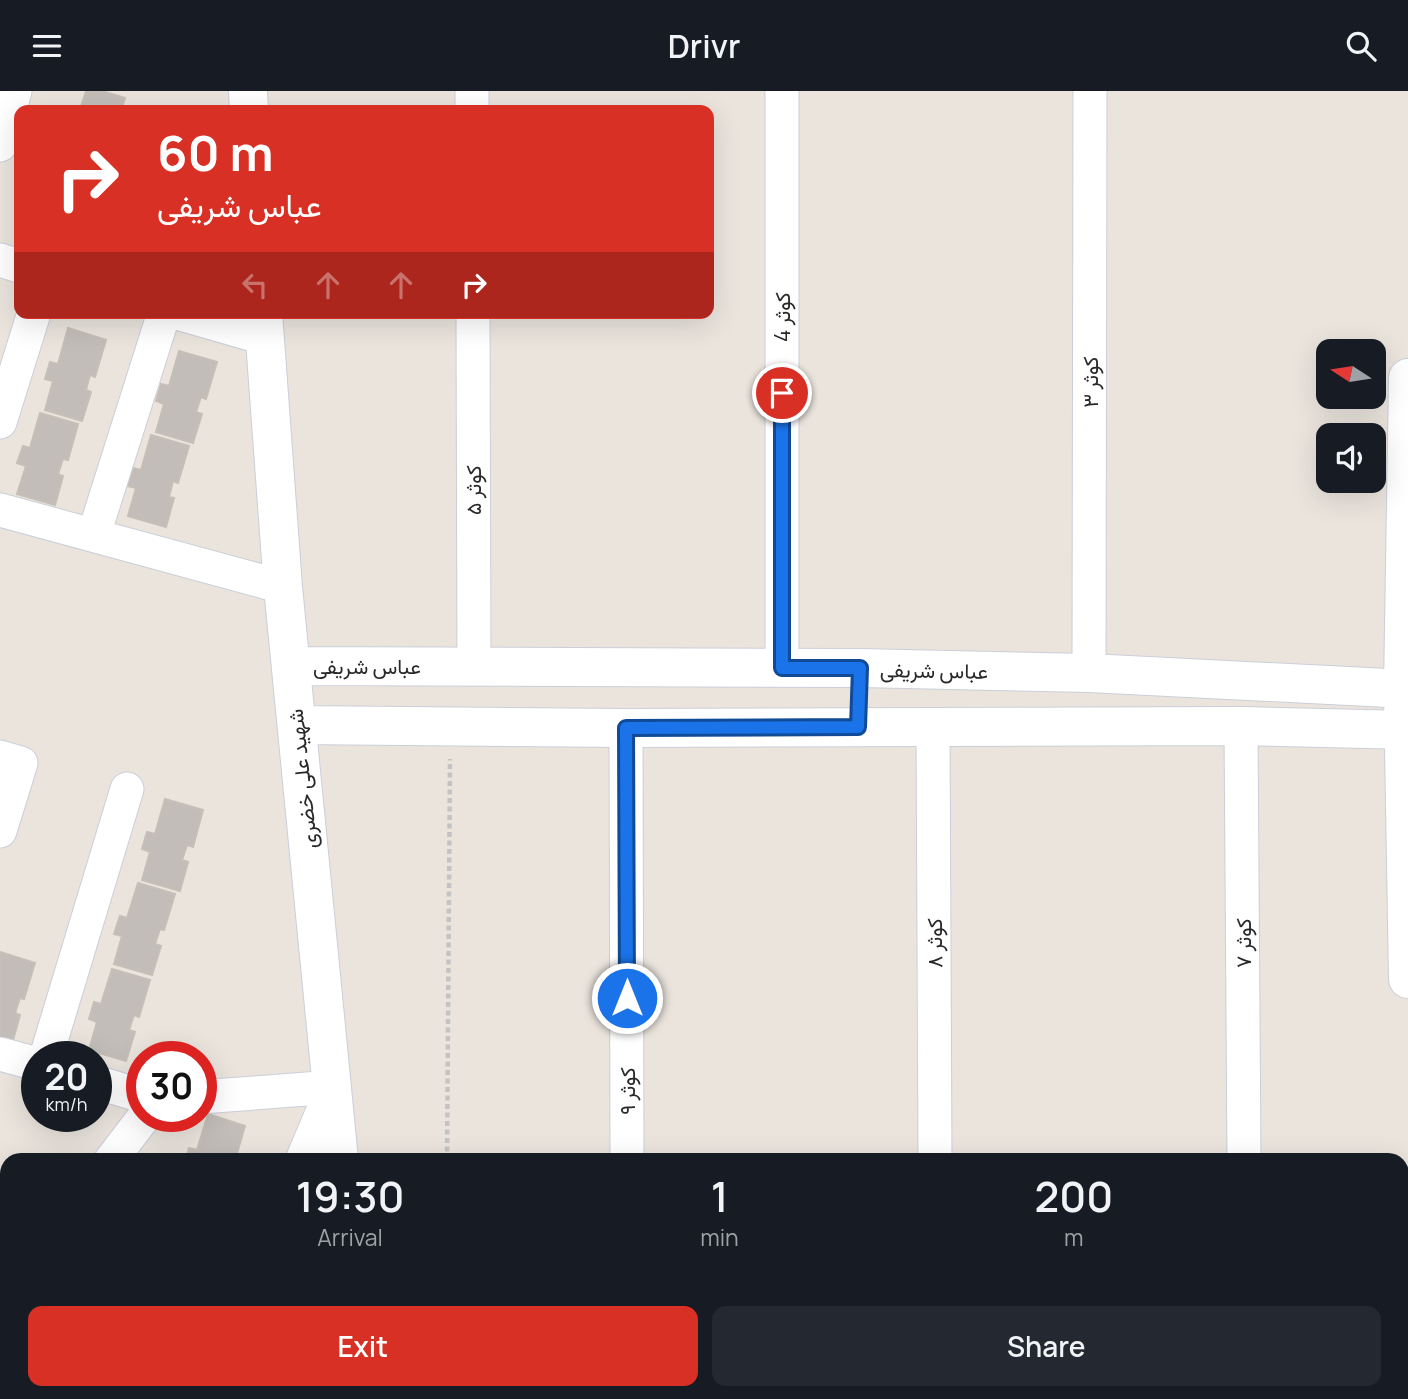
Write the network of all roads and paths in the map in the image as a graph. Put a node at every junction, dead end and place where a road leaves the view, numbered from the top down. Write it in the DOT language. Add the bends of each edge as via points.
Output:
graph roads {
  1 [pos="15,91"];
  2 [pos="782,91"];
  3 [pos="1090,91"];
  4 [pos="0,145"];
  5 [pos="32,319"];
  6 [pos="162,319"];
  7 [pos="220,319"];
  8 [pos="473,319"];
  9 [pos="263,325"];
  10 [pos="1408,378"];
  11 [pos="0,422"];
  12 [pos="0,510"];
  13 [pos="94,534"];
  14 [pos="283,587"];
  15 [pos="292,666"];
  16 [pos="474,666"];
  17 [pos="782,668"];
  18 [pos="860,668"];
  19 [pos="1089,673"];
  20 [pos="1406,689"];
  21 [pos="296,725"];
  22 [pos="451,726"];
  23 [pos="1241,726"];
  24 [pos="858,727"];
  25 [pos="933,727"];
  26 [pos="626,728"];
  27 [pos="1407,730"];
  28 [pos="0,757"];
  29 [pos="127,789"];
  30 [pos="0,831"];
  31 [pos="1408,979"];
  32 [pos="51,1041"];
  33 [pos="0,1054"];
  34 [pos="21,1060"];
  35 [pos="333,1087"];
  36 [pos="217,1096"];
  37 [pos="132,1132"];
  38 [pos="116,1153"];
  39 [pos="305,1153"];
  40 [pos="338,1153"];
  41 [pos="447,1153"];
  42 [pos="627,1153"];
  43 [pos="935,1153"];
  44 [pos="1244,1153"];
  1 -- 4 [label="street"];
  2 -- 17 [label="street, کوثر 4"];
  3 -- 19 [label="street, کوثر ۳"];
  5 -- 11 [label="street"];
  6 -- 13 [label="street"];
  7 -- 9 [label="street"];
  8 -- 16 [label="street, کوثر ۵"];
  9 -- 14 [label="main road, شهید علی خضری"];
  10 -- 20 [label="main road"];
  12 -- 13 [label="street"];
  13 -- 14 [label="street"];
  14 -- 15 [label="main road, شهید علی خضری"];
  15 -- 16 [label="main road, عباس شریفی"];
  15 -- 21 [label="main road, شهید علی خضری"];
  16 -- 17 [label="main road, عباس شریفی"];
  17 -- 18 [label="main road, عباس شریفی"];
  18 -- 19 [label="main road, عباس شریفی"];
  18 -- 24 [label="main road"];
  19 -- 20 [label="main road, عباس شریفی"];
  20 -- 27 [label="main road"];
  21 -- 22 [label="main road"];
  21 -- 35 [label="main road, شهید علی خضری"];
  22 -- 26 [label="main road"];
  22 -- 41 [label="path"];
  23 -- 25 [label="main road"];
  23 -- 27 [label="main road"];
  23 -- 44 [label="street, کوثر ۷"];
  24 -- 25 [label="main road"];
  24 -- 26 [label="main road"];
  25 -- 43 [label="street, کوثر ۸"];
  26 -- 42 [label="street, کوثر ۹"];
  27 -- 31 [label="main road"];
  28 -- 30 [label="street" via="21,763"];
  29 -- 32 [label="street"];
  33 -- 34 [label="street"];
  35 -- 36 [label="street"];
  35 -- 39 [label="street"];
  35 -- 40 [label="main road, شهید علی خضری"];
  37 -- 38 [label="street"];
}
